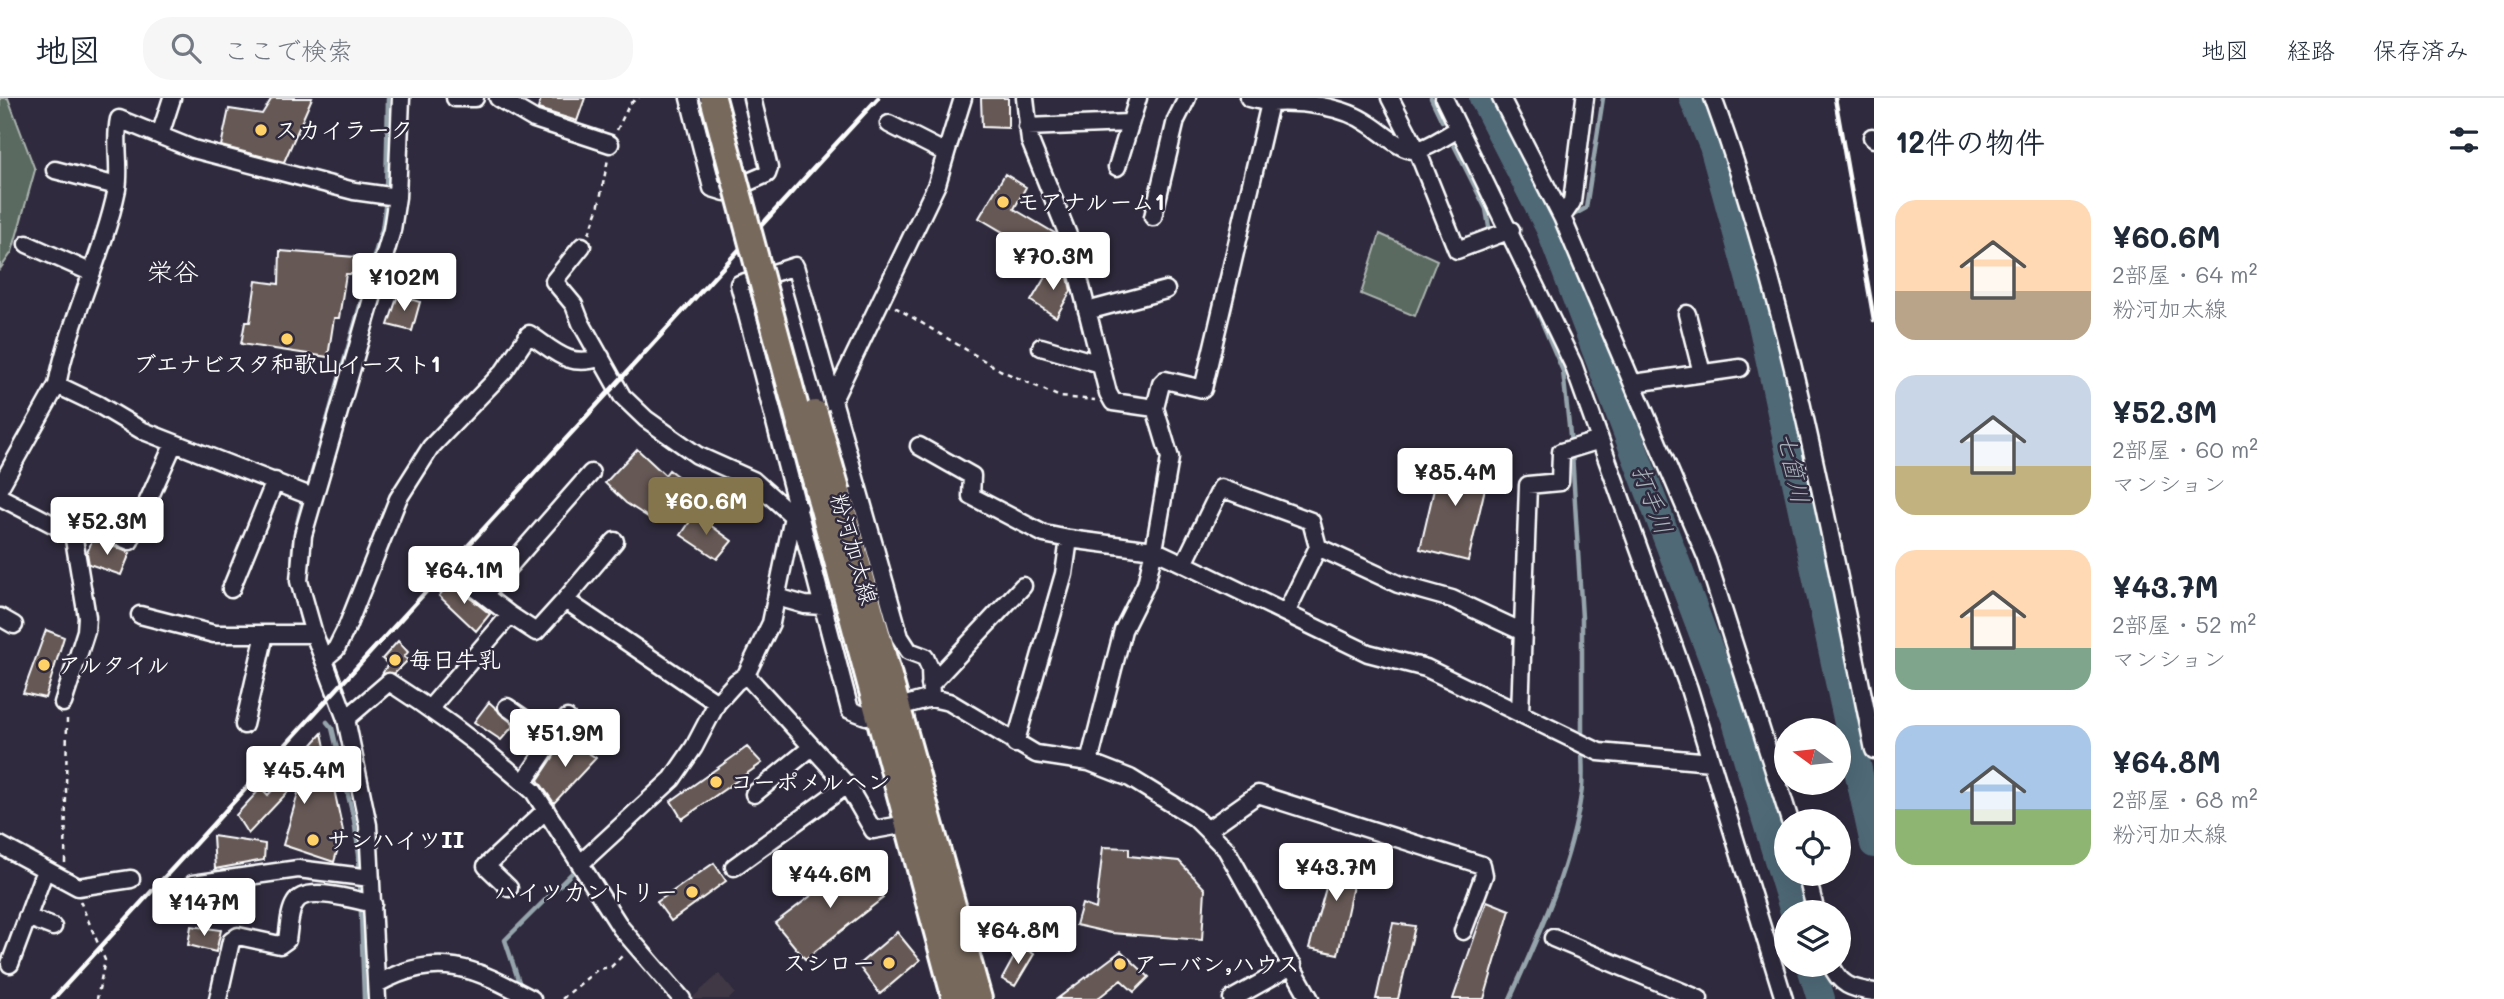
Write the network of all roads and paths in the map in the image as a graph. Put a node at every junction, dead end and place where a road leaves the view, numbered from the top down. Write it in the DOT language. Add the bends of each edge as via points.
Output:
graph roads {
  1 [pos="172,98"];
  2 [pos="401,98"];
  3 [pos="455,98"];
  4 [pos="475,98"];
  5 [pos="498,98"];
  6 [pos="639,98"];
  7 [pos="689,98"];
  8 [pos="713,98"];
  9 [pos="729,98"];
  10 [pos="752,98"];
  11 [pos="963,98"];
  12 [pos="1025,98"];
  13 [pos="1138,98"];
  14 [pos="1187,98"];
  15 [pos="1249,98"];
  16 [pos="1390,98"];
  17 [pos="1444,98"];
  18 [pos="1501,98"];
  19 [pos="1586,98"];
  20 [pos="1713,98"];
  21 [pos="1270,103"];
  22 [pos="1129,123"];
  23 [pos="890,124"];
  24 [pos="1027,127"];
  25 [pos="1459,128"];
  26 [pos="160,135"];
  27 [pos="610,144"];
  28 [pos="1417,150"];
  29 [pos="946,153"];
  30 [pos="1117,167"];
  31 [pos="55,170"];
  32 [pos="117,186"];
  33 [pos="391,197"];
  34 [pos="1153,217"];
  35 [pos="1562,217"];
  36 [pos="1511,230"];
  37 [pos="27,244"];
  38 [pos="582,246"];
  39 [pos="90,272"];
  40 [pos="1166,290"];
  41 [pos="883,299"];
  42 [pos="1087,312"];
  43 [pos="1687,314"];
  44 [pos="1041,347"];
  45 [pos="601,357"];
  46 [pos="1100,364"];
  47 [pos="1740,368"];
  48 [pos="1702,373"];
  49 [pos="1634,383"];
  50 [pos="57,385"];
  51 [pos="833,400"];
  52 [pos="1114,402"];
  53 [pos="1155,408"];
  54 [pos="1600,440"];
  55 [pos="174,443"];
  56 [pos="919,446"];
  57 [pos="591,473"];
  58 [pos="275,481"];
  59 [pos="0,487"];
  60 [pos="313,497"];
  61 [pos="0,498"];
  62 [pos="813,504"];
  63 [pos="72,527"];
  64 [pos="1069,539"];
  65 [pos="615,541"];
  66 [pos="1318,547"];
  67 [pos="1154,550"];
  68 [pos="1184,564"];
  69 [pos="458,575"];
  70 [pos="1023,586"];
  71 [pos="231,589"];
  72 [pos="484,595"];
  73 [pos="777,597"];
  74 [pos="565,600"];
  75 [pos="823,606"];
  76 [pos="1286,613"];
  77 [pos="140,615"];
  78 [pos="510,615"];
  79 [pos="1523,632"];
  80 [pos="265,634"];
  81 [pos="314,634"];
  82 [pos="324,659"];
  83 [pos="746,676"];
  84 [pos="930,691"];
  85 [pos="62,703"];
  86 [pos="717,703"];
  87 [pos="507,707"];
  88 [pos="430,708"];
  89 [pos="888,710"];
  90 [pos="1520,714"];
  91 [pos="346,719"];
  92 [pos="567,719"];
  93 [pos="244,725"];
  94 [pos="554,739"];
  95 [pos="1015,744"];
  96 [pos="813,747"];
  97 [pos="1874,750"];
  98 [pos="1088,762"];
  99 [pos="1711,762"];
  100 [pos="524,782"];
  101 [pos="847,785"];
  102 [pos="754,794"];
  103 [pos="1786,809"];
  104 [pos="546,810"];
  105 [pos="907,824"];
  106 [pos="1207,830"];
  107 [pos="0,845"];
  108 [pos="580,863"];
  109 [pos="734,867"];
  110 [pos="45,870"];
  111 [pos="361,876"];
  112 [pos="131,879"];
  113 [pos="72,884"];
  114 [pos="193,884"];
  115 [pos="509,888"];
  116 [pos="362,902"];
  117 [pos="27,917"];
  118 [pos="53,927"];
  119 [pos="1463,931"];
  120 [pos="1553,938"];
  121 [pos="635,944"];
  122 [pos="10,964"];
  123 [pos="1293,965"];
  124 [pos="1836,977"];
  125 [pos="377,992"];
  126 [pos="1872,992"];
  127 [pos="97,999"];
  128 [pos="218,999"];
  129 [pos="532,999"];
  130 [pos="562,999"];
  131 [pos="682,999"];
  132 [pos="955,999"];
  133 [pos="979,999"];
  134 [pos="1233,999"];
  135 [pos="1310,999"];
  136 [pos="1699,999"];
  137 [pos="1784,999"];
  1 -- 26 [label="street"];
  2 -- 33 [label="street"];
  3 -- 4 [label="street"];
  5 -- 27 [label="street" via="534,120"];
  6 -- 27 [label="path" via="629,103"];
  7 -- 10 [label="street" via="712,188 725,192 766,174 769,168"];
  8 -- 62 [label="main road, 粉河加太線, bridge"];
  9 -- 62 [label="main road, 粉河加太線, bridge"];
  11 -- 29 [label="street"];
  12 -- 24 [label="street"];
  13 -- 22 [label="street"];
  14 -- 34 [label="street" via="1176,120"];
  15 -- 21 [label="street"];
  16 -- 28 [label="street"];
  17 -- 25 [label="street"];
  18 -- 35 [label="street"];
  19 -- 35 [label="street" via="1572,202"];
  20 -- 97 [label="street" via="1743,179 1813,454"];
  21 -- 28 [label="street" via="1328,108 1363,120 1407,149"];
  21 -- 53 [label="street" via="1203,388 1166,380"];
  22 -- 24 [label="street"];
  22 -- 30 [label="street"];
  23 -- 29 [label="street"];
  24 -- 42 [label="street" via="1068,235"];
  25 -- 28 [label="street"];
  25 -- 36 [label="street"];
  26 -- 32 [label="street" via="119,119"];
  26 -- 33 [label="street" via="193,149"];
  27 -- 38 [label="path" via="598,209"];
  28 -- 36 [label="street" via="1457,250"];
  29 -- 41 [label="street" via="937,184"];
  31 -- 32 [label="street"];
  32 -- 39 [label="street"];
  33 -- 60 [label="street" via="392,230"];
  35 -- 49 [label="street"];
  36 -- 54 [label="street" via="1573,364"];
  37 -- 39 [label="street"];
  38 -- 45 [label="street" via="554,281 574,305"];
  39 -- 50 [label="street"];
  40 -- 42 [label="street"];
  41 -- 51 [label="street"];
  41 -- 52 [label="path" via="1000,370 1060,397"];
  42 -- 46 [label="street"];
  43 -- 48 [label="street"];
  44 -- 46 [label="street"];
  45 -- 62 [label="street" via="622,396 646,419 698,455"];
  45 -- 82 [label="street" via="583,364 569,360 529,334 504,371 431,447 398,499 347,627 336,649"];
  46 -- 52 [label="street"];
  47 -- 48 [label="street"];
  48 -- 49 [label="street"];
  49 -- 103 [label="street" via="1707,559"];
  50 -- 55 [label="street"];
  50 -- 59 [label="street"];
  51 -- 62 [label="street" via="795,266 739,284"];
  51 -- 84 [label="street" via="900,637 909,651 925,657"];
  52 -- 53 [label="street"];
  53 -- 67 [label="street" via="1170,458"];
  54 -- 79 [label="street" via="1561,452 1560,482 1528,485"];
  54 -- 99 [label="street"];
  55 -- 58 [label="street"];
  55 -- 63 [label="street" via="130,541 84,522"];
  56 -- 64 [label="street" via="972,476 971,496 1044,534"];
  57 -- 72 [label="street"];
  58 -- 60 [label="street"];
  58 -- 71 [label="street"];
  60 -- 81 [label="street" via="303,535 299,581"];
  61 -- 63 [label="street" via="62,529"];
  62 -- 73 [label="street"];
  62 -- 75 [label="street"];
  62 -- 89 [label="main road, 粉河加太線"];
  63 -- 85 [label="street" via="87,617"];
  64 -- 67 [label="street"];
  64 -- 95 [label="street" via="1064,574"];
  65 -- 74 [label="street"];
  66 -- 68 [label="street" via="1311,521 1221,488"];
  66 -- 76 [label="street"];
  66 -- 79 [label="street" via="1398,584 1452,599"];
  67 -- 68 [label="street"];
  67 -- 98 [label="street" via="1146,584 1123,630"];
  68 -- 76 [label="street"];
  69 -- 72 [label="street"];
  70 -- 84 [label="street"];
  72 -- 78 [label="street"];
  73 -- 75 [label="street"];
  73 -- 83 [label="street" via="771,623"];
  74 -- 78 [label="street" via="536,632"];
  74 -- 86 [label="street"];
  75 -- 89 [label="street" via="850,710 866,716"];
  76 -- 90 [label="street" via="1368,653 1426,668"];
  77 -- 80 [label="street" via="214,634"];
  78 -- 88 [label="street"];
  79 -- 90 [label="street"];
  80 -- 81 [label="street"];
  80 -- 93 [label="street"];
  81 -- 82 [label="street"];
  82 -- 91 [label="street"];
  83 -- 86 [label="street"];
  83 -- 96 [label="street"];
  84 -- 89 [label="street"];
  84 -- 95 [label="street"];
  85 -- 113 [label="path" via="67,710"];
  86 -- 108 [label="street" via="672,779"];
  87 -- 94 [label="street"];
  88 -- 91 [label="street" via="389,682"];
  88 -- 100 [label="street"];
  89 -- 105 [label="main road, 粉河加太線"];
  89 -- 133 [label="main road, 粉河加太線"];
  90 -- 99 [label="street" via="1599,752"];
  91 -- 111 [label="street" via="369,825"];
  92 -- 94 [label="street"];
  94 -- 100 [label="street"];
  95 -- 98 [label="street" via="1036,754"];
  96 -- 101 [label="street"];
  96 -- 102 [label="street"];
  98 -- 106 [label="street" via="1130,778"];
  99 -- 137 [label="street"];
  100 -- 104 [label="street"];
  101 -- 105 [label="street" via="873,830"];
  101 -- 109 [label="street"];
  104 -- 108 [label="street"];
  104 -- 115 [label="street" via="486,866"];
  105 -- 132 [label="main road, 粉河加太線"];
  106 -- 119 [label="street" via="1258,794 1482,865 1484,875"];
  106 -- 123 [label="street" via="1226,849"];
  107 -- 110 [label="street"];
  108 -- 121 [label="street"];
  110 -- 113 [label="street"];
  110 -- 117 [label="street"];
  111 -- 114 [label="street" via="275,870"];
  111 -- 116 [label="street"];
  112 -- 113 [label="street"];
  113 -- 127 [label="path" via="106,960"];
  116 -- 125 [label="street"];
  116 -- 128 [label="street" via="312,892 295,902 287,940 280,945 238,936 232,941"];
  117 -- 118 [label="street"];
  117 -- 122 [label="street"];
  120 -- 136 [label="street"];
  121 -- 130 [label="path" via="611,967 598,969"];
  121 -- 131 [label="street"];
  123 -- 134 [label="street"];
  123 -- 135 [label="street"];
  124 -- 126 [label="street" via="1851,988"];
  125 -- 129 [label="street" via="399,972 454,964 481,972"];
}
